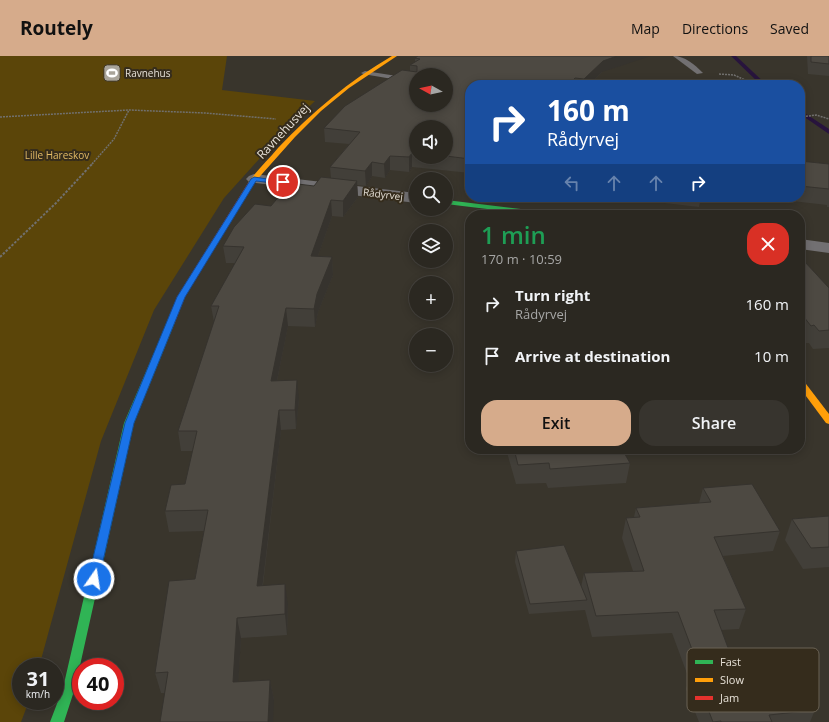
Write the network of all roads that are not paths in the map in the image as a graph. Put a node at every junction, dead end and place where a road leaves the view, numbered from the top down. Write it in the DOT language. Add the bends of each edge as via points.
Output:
graph roads {
  1 [pos="395,56"];
  2 [pos="676,56"];
  3 [pos="365,73"];
  4 [pos="699,73"];
  5 [pos="409,80"];
  6 [pos="254,179"];
  7 [pos="409,197"];
  8 [pos="453,203"];
  9 [pos="513,210"];
  10 [pos="805,245"];
  11 [pos="829,248"];
  12 [pos="805,389"];
  13 [pos="829,422"];
  14 [pos="57,722"];
  1 -- 3 [label="street, Ravnehusvej"];
  2 -- 4 [label="lane"];
  3 -- 5 [label="lane"];
  3 -- 6 [label="street, Ravnehusvej" via="304,122"];
  6 -- 7 [label="street, Rådyrvej"];
  6 -- 14 [label="street, Ravnehusvej" via="181,297 129,423 68,688"];
  8 -- 9 [label="street"];
  10 -- 11 [label="street"];
  12 -- 13 [label="street"];
}
